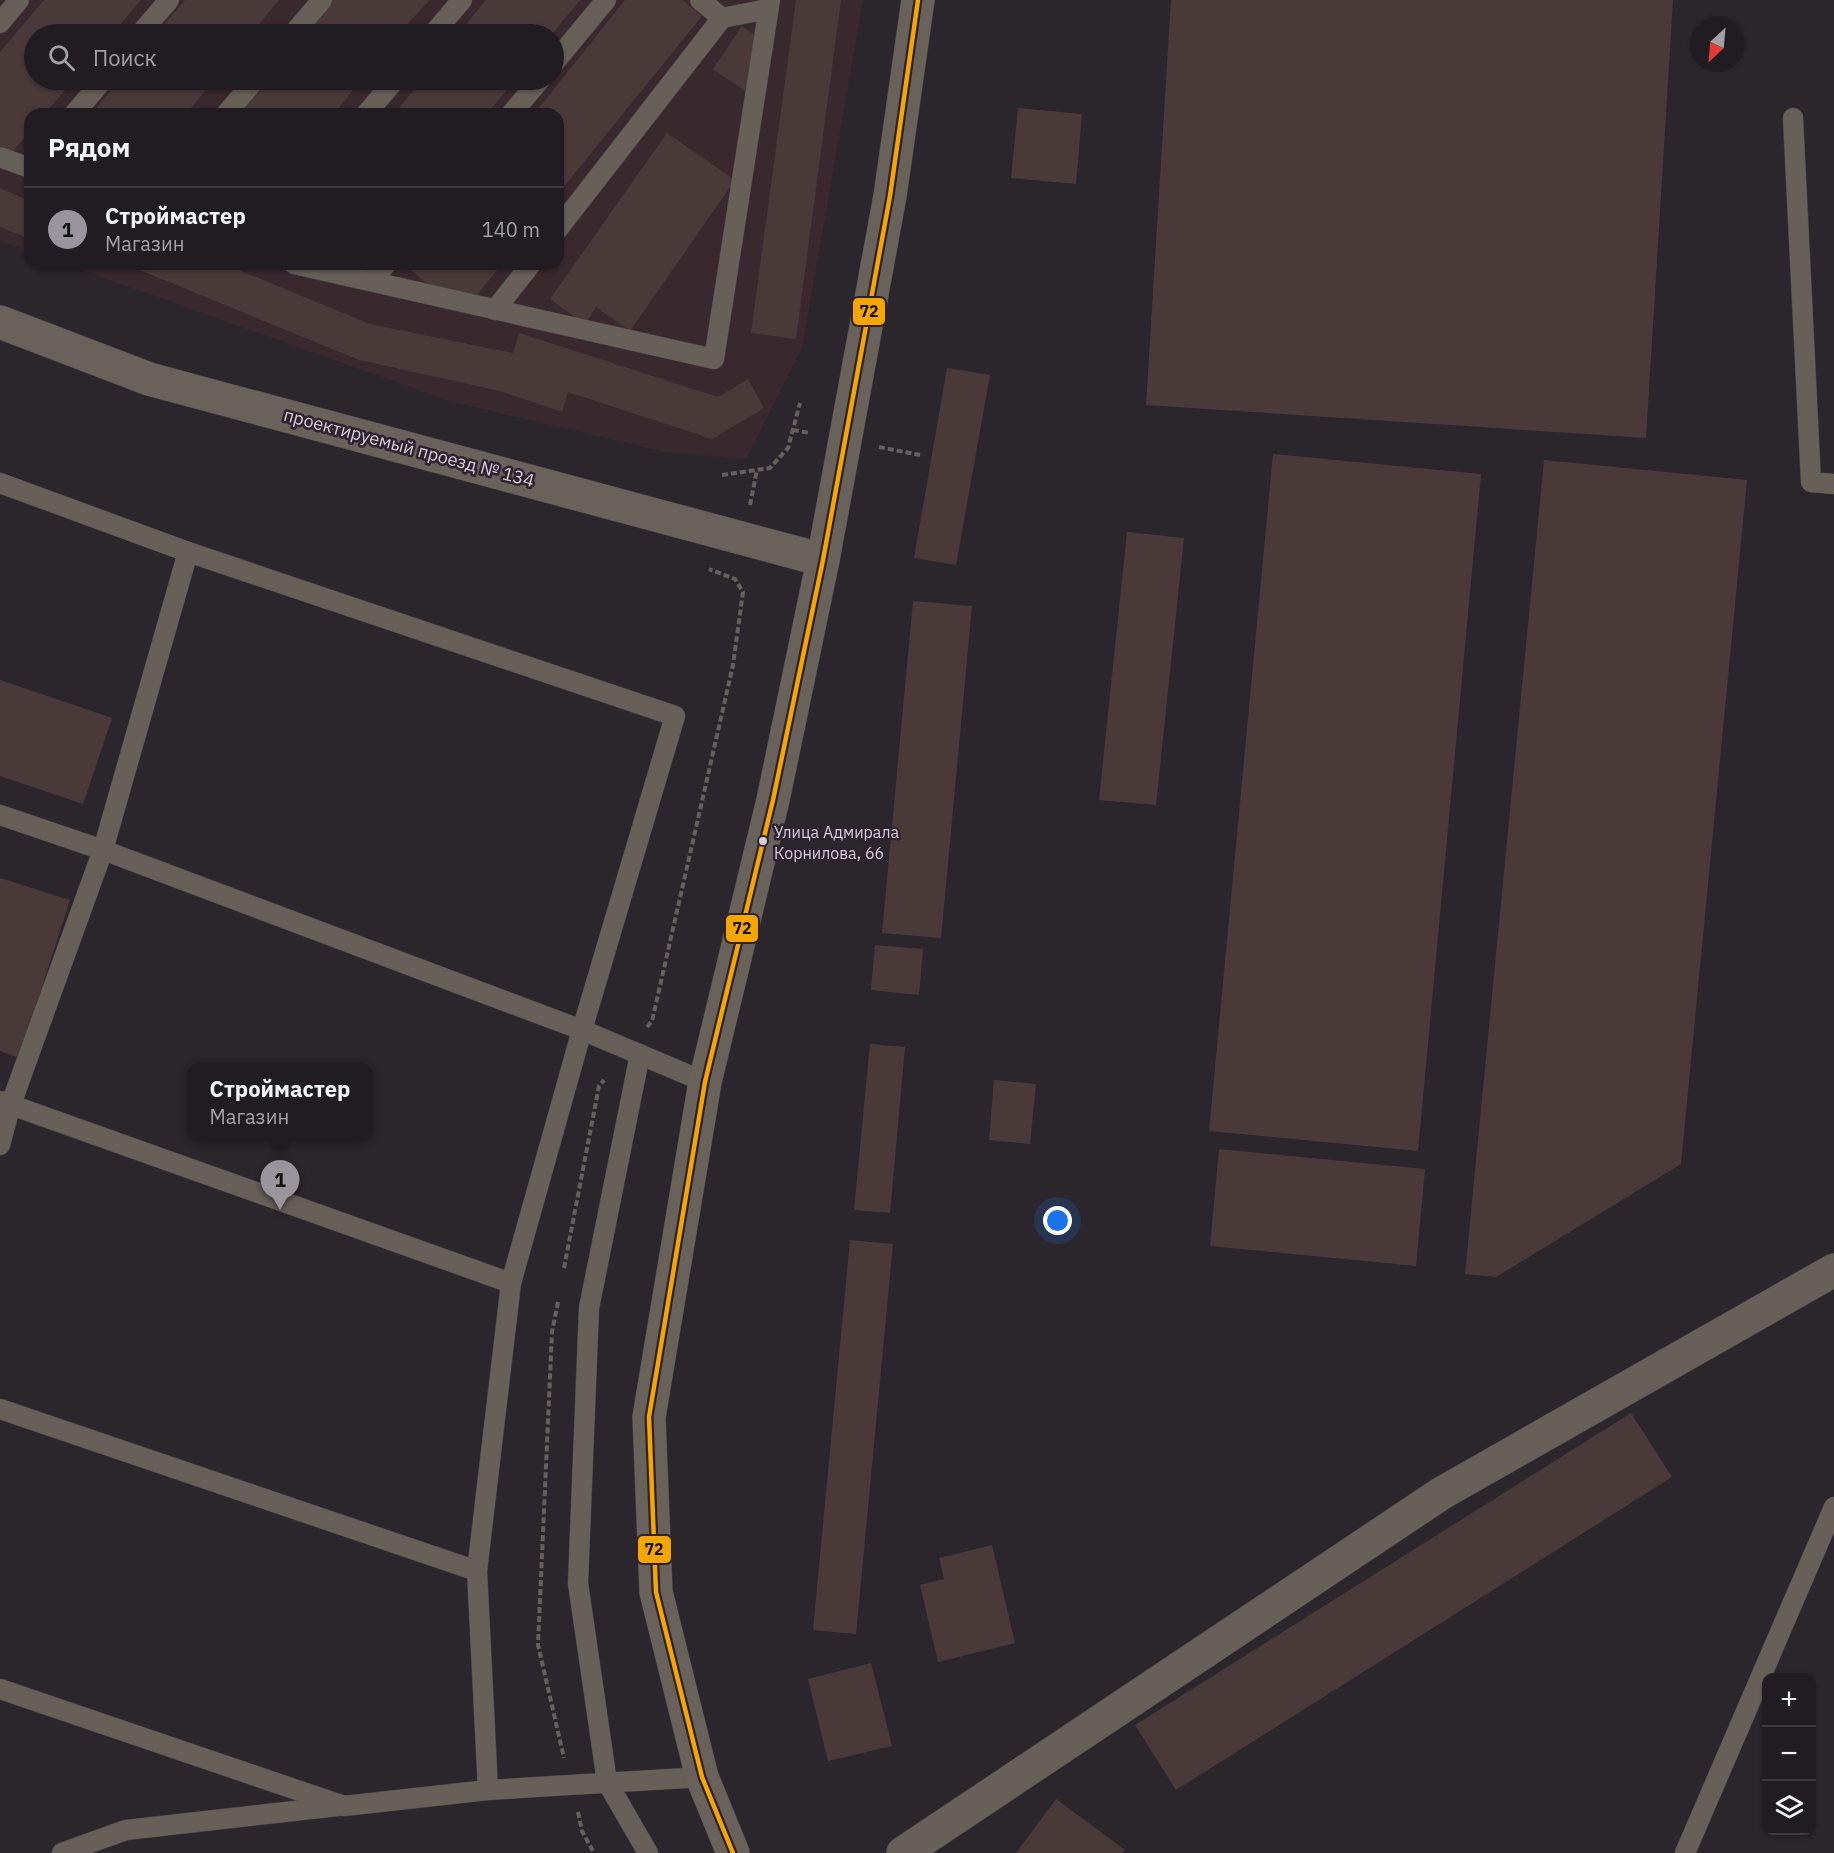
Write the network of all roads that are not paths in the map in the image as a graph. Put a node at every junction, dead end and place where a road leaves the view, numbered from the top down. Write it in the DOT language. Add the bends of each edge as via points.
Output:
graph roads {
  1 [pos="19,0"];
  2 [pos="169,0"];
  3 [pos="322,0"];
  4 [pos="462,0"];
  5 [pos="606,0"];
  6 [pos="700,0"];
  7 [pos="918,0"];
  8 [pos="769,5"];
  9 [pos="722,18"];
  10 [pos="0,22"];
  11 [pos="149,24"];
  12 [pos="302,24"];
  13 [pos="442,24"];
  14 [pos="564,51"];
  15 [pos="94,90"];
  16 [pos="246,90"];
  17 [pos="386,90"];
  18 [pos="531,90"];
  19 [pos="79,108"];
  20 [pos="231,108"];
  21 [pos="371,108"];
  22 [pos="516,108"];
  23 [pos="1792,118"];
  24 [pos="0,157"];
  25 [pos="24,165"];
  26 [pos="564,222"];
  27 [pos="322,270"];
  28 [pos="381,270"];
  29 [pos="526,270"];
  30 [pos="372,281"];
  31 [pos="495,310"];
  32 [pos="0,322"];
  33 [pos="0,483"];
  34 [pos="1834,484"];
  35 [pos="188,552"];
  36 [pos="823,560"];
  37 [pos="0,815"];
  38 [pos="103,850"];
  39 [pos="582,1030"];
  40 [pos="640,1054"];
  41 [pos="705,1082"];
  42 [pos="5,1102"];
  43 [pos="0,1145"];
  44 [pos="1834,1270"];
  45 [pos="511,1283"];
  46 [pos="0,1408"];
  47 [pos="1834,1507"];
  48 [pos="477,1571"];
  49 [pos="0,1689"];
  50 [pos="702,1777"];
  51 [pos="607,1782"];
  52 [pos="488,1790"];
  53 [pos="344,1806"];
  54 [pos="62,1853"];
  55 [pos="648,1853"];
  56 [pos="733,1853"];
  57 [pos="903,1853"];
  58 [pos="1685,1853"];
  1 -- 10 [label="lane"];
  2 -- 11 [label="lane"];
  3 -- 12 [label="lane"];
  4 -- 13 [label="lane"];
  5 -- 14 [label="lane"];
  6 -- 9 [label="lane"];
  7 -- 36 [label="main road" via="890,196"];
  8 -- 9 [label="lane"];
  8 -- 31 [label="lane" via="714,359"];
  9 -- 26 [label="lane"];
  15 -- 19 [label="lane"];
  16 -- 20 [label="lane"];
  17 -- 21 [label="lane"];
  18 -- 22 [label="lane"];
  23 -- 34 [label="lane" via="1811,482"];
  24 -- 25 [label="lane"];
  27 -- 30 [label="lane"];
  28 -- 30 [label="lane"];
  29 -- 31 [label="lane"];
  30 -- 31 [label="lane"];
  32 -- 36 [label="main road, проектируемый проезд № 134" via="149,378"];
  33 -- 35 [label="lane"];
  35 -- 38 [label="lane"];
  35 -- 39 [label="lane" via="675,716"];
  36 -- 41 [label="main road" via="773,800"];
  37 -- 38 [label="lane"];
  38 -- 39 [label="lane"];
  38 -- 42 [label="lane"];
  39 -- 40 [label="lane"];
  39 -- 45 [label="lane"];
  40 -- 41 [label="lane"];
  40 -- 51 [label="lane" via="589,1308 578,1582"];
  41 -- 50 [label="main road" via="649,1417 656,1592"];
  42 -- 43 [label="lane"];
  42 -- 45 [label="lane"];
  44 -- 57 [label="street" via="1442,1493"];
  45 -- 48 [label="lane"];
  46 -- 48 [label="lane"];
  47 -- 58 [label="lane"];
  48 -- 52 [label="lane"];
  49 -- 53 [label="lane"];
  50 -- 51 [label="lane"];
  50 -- 56 [label="main road"];
  51 -- 52 [label="lane"];
  51 -- 55 [label="lane"];
  52 -- 53 [label="lane"];
  53 -- 54 [label="lane" via="126,1830"];
}
